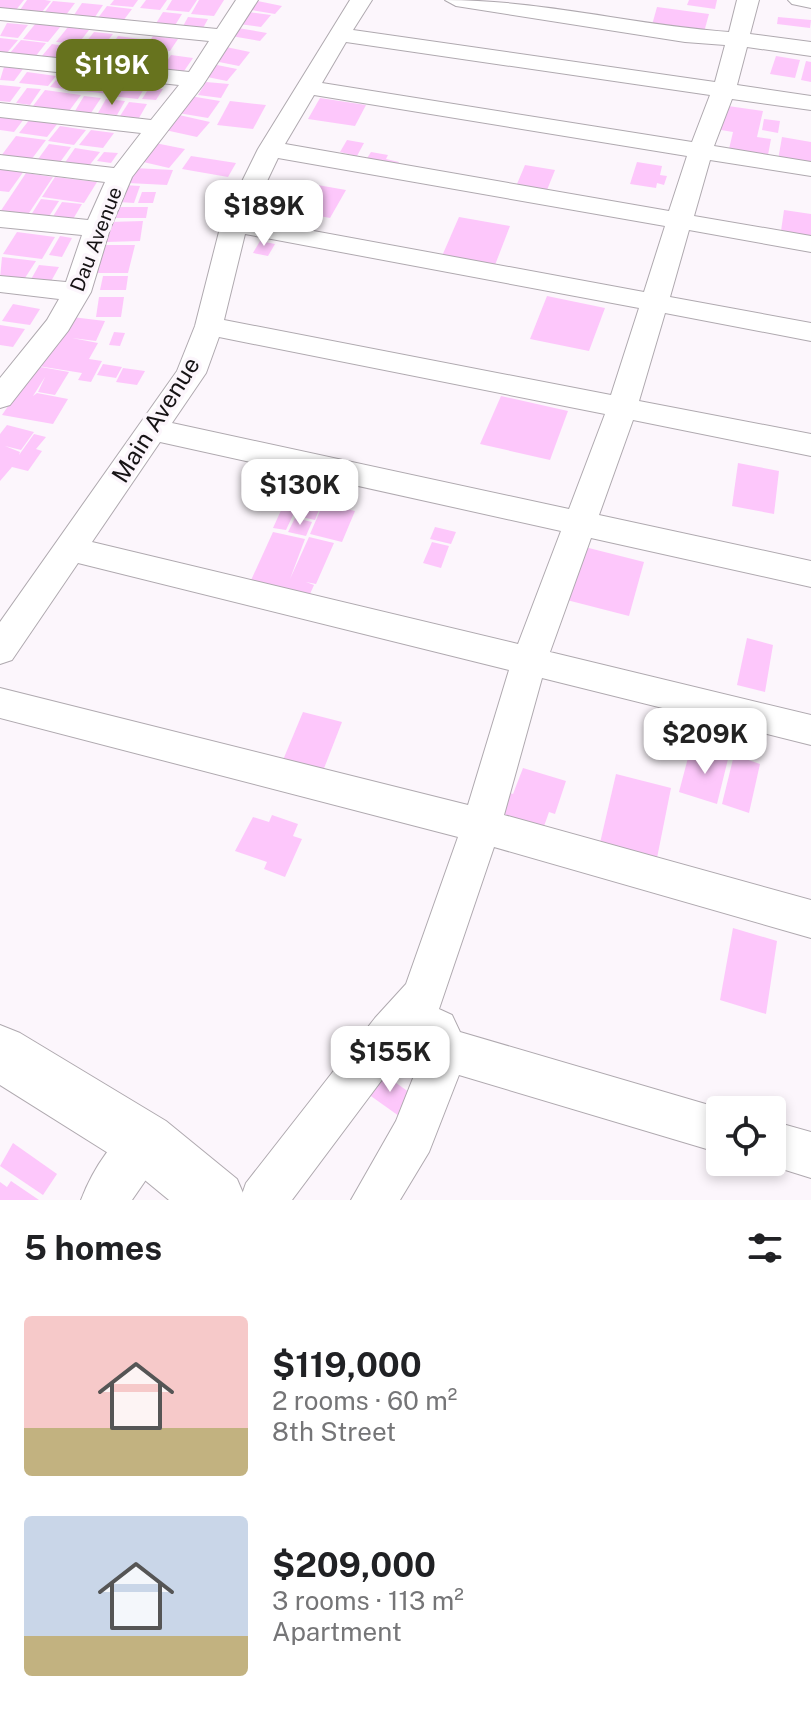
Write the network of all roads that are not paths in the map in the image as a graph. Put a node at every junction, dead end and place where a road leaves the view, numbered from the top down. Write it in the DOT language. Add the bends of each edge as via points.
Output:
graph roads {
  1 [pos="247,0"];
  2 [pos="361,0"];
  3 [pos="456,0"];
  4 [pos="748,0"];
  5 [pos="799,0"];
  6 [pos="811,2"];
  7 [pos="0,14"];
  8 [pos="340,35"];
  9 [pos="223,36"];
  10 [pos="738,39"];
  11 [pos="811,49"];
  12 [pos="0,59"];
  13 [pos="195,80"];
  14 [pos="306,87"];
  15 [pos="724,90"];
  16 [pos="811,103"];
  17 [pos="0,110"];
  18 [pos="158,128"];
  19 [pos="270,149"];
  20 [pos="701,149"];
  21 [pos="0,162"];
  22 [pos="811,169"];
  23 [pos="120,176"];
  24 [pos="0,219"];
  25 [pos="682,219"];
  26 [pos="234,224"];
  27 [pos="97,229"];
  28 [pos="811,244"];
  29 [pos="0,284"];
  30 [pos="77,292"];
  31 [pos="654,304"];
  32 [pos="209,326"];
  33 [pos="811,332"];
  34 [pos="0,358"];
  35 [pos="31,362"];
  36 [pos="0,398"];
  37 [pos="623,406"];
  38 [pos="154,430"];
  39 [pos="811,445"];
  40 [pos="580,524"];
  41 [pos="72,549"];
  42 [pos="811,574"];
  43 [pos="0,650"];
  44 [pos="529,661"];
  45 [pos="0,703"];
  46 [pos="811,730"];
  47 [pos="481,826"];
  48 [pos="811,919"];
  49 [pos="423,997"];
  50 [pos="390,1033"];
  51 [pos="446,1051"];
  52 [pos="0,1053"];
  53 [pos="706,1126"];
  54 [pos="145,1142"];
  55 [pos="786,1148"];
  56 [pos="811,1155"];
  57 [pos="104,1200"];
  58 [pos="216,1200"];
  59 [pos="263,1200"];
  60 [pos="374,1200"];
  1 -- 9 [label="street, Dau Avenue"];
  2 -- 8 [label="street, Main Avenue"];
  3 -- 10 [label="street"];
  4 -- 10 [label="street"];
  5 -- 6 [label="street"];
  7 -- 9 [label="street"];
  8 -- 14 [label="street, Main Avenue"];
  8 -- 15 [label="street"];
  9 -- 13 [label="street, Dau Avenue"];
  10 -- 11 [label="street"];
  10 -- 15 [label="street"];
  12 -- 13 [label="street"];
  13 -- 18 [label="street, Dau Avenue"];
  14 -- 19 [label="street, Main Avenue"];
  14 -- 20 [label="street"];
  15 -- 16 [label="street"];
  15 -- 20 [label="street"];
  17 -- 18 [label="street"];
  18 -- 23 [label="street, Dau Avenue"];
  19 -- 25 [label="street"];
  19 -- 26 [label="street, Main Avenue"];
  20 -- 22 [label="street"];
  20 -- 25 [label="street"];
  21 -- 23 [label="street"];
  23 -- 27 [label="street, Dau Avenue"];
  24 -- 27 [label="street"];
  25 -- 28 [label="street"];
  25 -- 31 [label="street"];
  26 -- 31 [label="street"];
  26 -- 32 [label="street, Main Avenue"];
  27 -- 30 [label="street, Dau Avenue"];
  29 -- 30 [label="street"];
  30 -- 35 [label="street, Dau Avenue"];
  31 -- 33 [label="street"];
  31 -- 37 [label="street"];
  32 -- 37 [label="street"];
  32 -- 38 [label="street, Main Avenue" via="191,373"];
  34 -- 35 [label="street"];
  35 -- 36 [label="street, Dau Avenue"];
  37 -- 39 [label="street"];
  37 -- 40 [label="street"];
  38 -- 40 [label="street"];
  38 -- 41 [label="street, Main Avenue"];
  40 -- 42 [label="street"];
  40 -- 44 [label="street"];
  41 -- 43 [label="street, Main Avenue"];
  41 -- 44 [label="street"];
  44 -- 46 [label="street"];
  44 -- 47 [label="street"];
  45 -- 47 [label="street"];
  47 -- 48 [label="street"];
  47 -- 49 [label="street"];
  49 -- 50 [label="street"];
  49 -- 51 [label="street"];
  50 -- 51 [label="street"];
  50 -- 59 [label="street"];
  51 -- 53 [label="street"];
  51 -- 60 [label="street" via="413,1136"];
  52 -- 54 [label="main road"];
  54 -- 57 [label="street"];
  54 -- 58 [label="main road"];
  55 -- 56 [label="street"];
}
